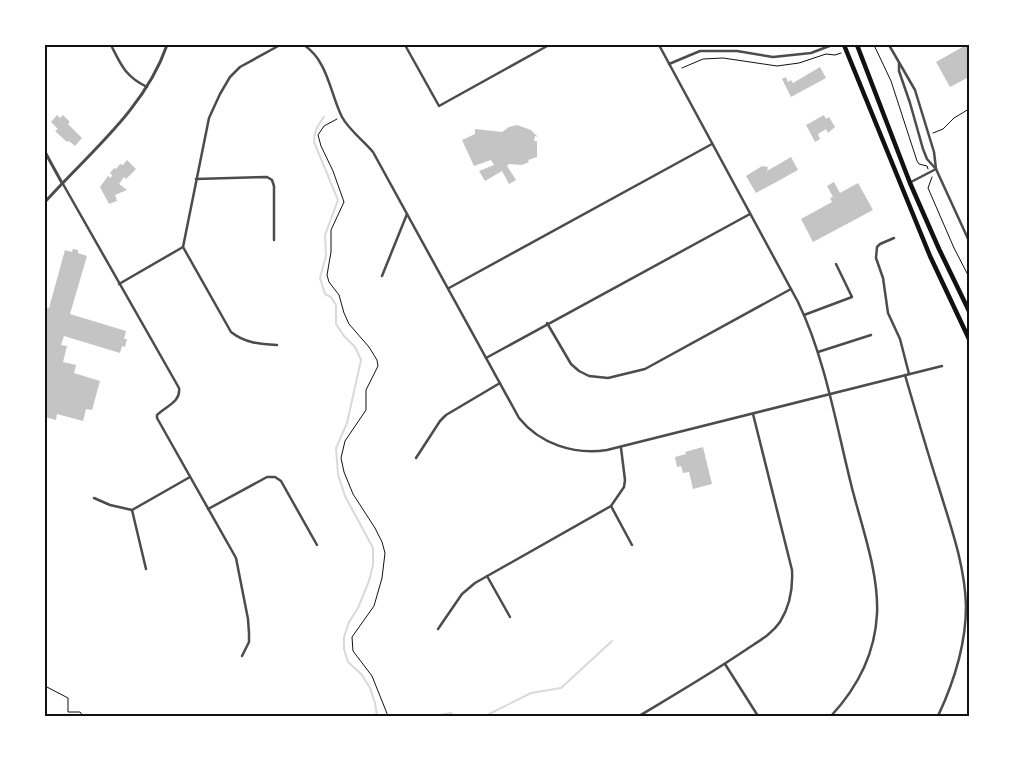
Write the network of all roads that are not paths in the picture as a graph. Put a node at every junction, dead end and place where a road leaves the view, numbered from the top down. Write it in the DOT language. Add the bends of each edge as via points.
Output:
graph roads {
  1 [pos="112,45"];
  2 [pos="167,45"];
  3 [pos="280,45"];
  4 [pos="304,45"];
  5 [pos="405,45"];
  6 [pos="549,45"];
  7 [pos="659,45"];
  8 [pos="832,45"];
  9 [pos="844,45"];
  10 [pos="857,45"];
  11 [pos="889,45"];
  12 [pos="899,63"];
  13 [pos="669,64"];
  14 [pos="147,87"];
  15 [pos="712,144"];
  16 [pos="45,152"];
  17 [pos="936,169"];
  18 [pos="196,179"];
  19 [pos="910,182"];
  20 [pos="62,183"];
  21 [pos="45,202"];
  22 [pos="407,214"];
  23 [pos="750,214"];
  24 [pos="894,238"];
  25 [pos="274,240"];
  26 [pos="969,242"];
  27 [pos="183,247"];
  28 [pos="836,264"];
  29 [pos="382,276"];
  30 [pos="120,284"];
  31 [pos="449,288"];
  32 [pos="791,289"];
  33 [pos="969,311"];
  34 [pos="804,315"];
  35 [pos="547,323"];
  36 [pos="871,336"];
  37 [pos="969,339"];
  38 [pos="277,345"];
  39 [pos="818,352"];
  40 [pos="486,358"];
  41 [pos="942,366"];
  42 [pos="907,375"];
  43 [pos="500,383"];
  44 [pos="829,395"];
  45 [pos="753,414"];
  46 [pos="621,447"];
  47 [pos="416,458"];
  48 [pos="190,478"];
  49 [pos="94,498"];
  50 [pos="611,506"];
  51 [pos="208,509"];
  52 [pos="132,510"];
  53 [pos="632,544"];
  54 [pos="317,545"];
  55 [pos="146,569"];
  56 [pos="487,576"];
  57 [pos="510,617"];
  58 [pos="438,629"];
  59 [pos="242,656"];
  60 [pos="725,664"];
  61 [pos="639,716"];
  62 [pos="758,716"];
  63 [pos="831,716"];
  64 [pos="938,716"];
  1 -- 14 [label="street" via="124,70"];
  2 -- 14 [label="street"];
  3 -- 18 [label="street" via="240,67 230,77 209,118"];
  4 -- 22 [label="street" via="313,51 329,79 342,117 373,152"];
  5 -- 6 [label="street" via="439,106"];
  7 -- 13 [label="street"];
  8 -- 13 [label="street" via="811,53 773,57 737,51 700,51"];
  9 -- 37 [label="highway" via="930,256"];
  10 -- 19 [label="highway"];
  11 -- 12 [label="street"];
  12 -- 17 [label="street" via="915,90"];
  12 -- 17 [label="street" via="923,149"];
  13 -- 15 [label="street"];
  14 -- 20 [label="street" via="128,113"];
  15 -- 23 [label="street"];
  15 -- 31 [label="street"];
  16 -- 20 [label="street"];
  17 -- 19 [label="street"];
  17 -- 26 [label="street"];
  18 -- 25 [label="street" via="267,177 272,180"];
  18 -- 27 [label="street"];
  19 -- 33 [label="highway"];
  20 -- 21 [label="street"];
  20 -- 30 [label="street"];
  22 -- 29 [label="street"];
  22 -- 31 [label="street"];
  23 -- 32 [label="street"];
  23 -- 35 [label="street"];
  24 -- 42 [label="street" via="877,247 876,258"];
  27 -- 30 [label="street"];
  27 -- 38 [label="street" via="231,332 254,344"];
  28 -- 34 [label="street" via="852,297"];
  30 -- 48 [label="street" via="178,388 177,400 157,414"];
  31 -- 40 [label="street"];
  32 -- 34 [label="street"];
  32 -- 35 [label="street" via="645,369 608,378 589,376 571,364"];
  34 -- 39 [label="street"];
  35 -- 40 [label="street"];
  36 -- 39 [label="street"];
  39 -- 44 [label="street"];
  40 -- 43 [label="street"];
  41 -- 42 [label="street"];
  42 -- 44 [label="street"];
  42 -- 64 [label="street" via="960,558 966,606 958,664"];
  43 -- 46 [label="street" via="519,418 544,440 589,452"];
  43 -- 47 [label="street" via="446,415"];
  44 -- 45 [label="street"];
  44 -- 63 [label="street" via="874,576 877,614 872,644 860,678"];
  45 -- 46 [label="street"];
  45 -- 60 [label="street" via="792,570 792,583 786,612 779,623 769,634"];
  46 -- 50 [label="street" via="624,487"];
  48 -- 51 [label="street"];
  48 -- 52 [label="street"];
  49 -- 52 [label="street"];
  50 -- 53 [label="street"];
  50 -- 56 [label="street"];
  51 -- 54 [label="street" via="267,477 275,477 281,480"];
  51 -- 59 [label="street" via="239,569 249,633 249,642"];
  52 -- 55 [label="street"];
  56 -- 57 [label="street"];
  56 -- 58 [label="street" via="462,594"];
  60 -- 61 [label="street"];
  60 -- 62 [label="street"];
}
